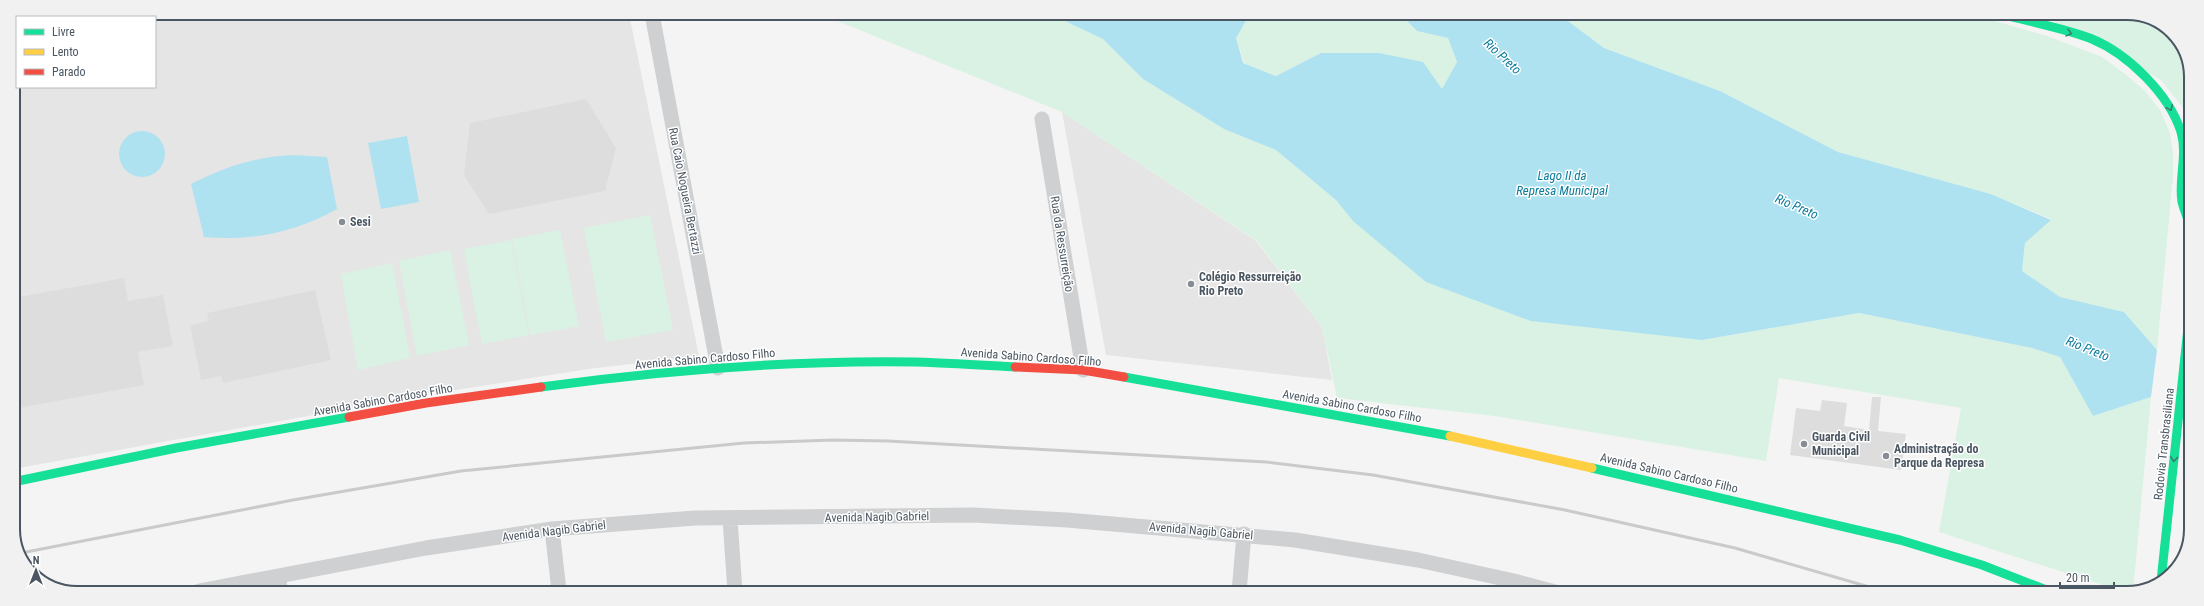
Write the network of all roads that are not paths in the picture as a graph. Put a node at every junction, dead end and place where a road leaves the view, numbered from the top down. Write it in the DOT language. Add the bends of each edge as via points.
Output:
graph roads {
  1 [pos="653,20"];
  2 [pos="2022,20"];
  3 [pos="1042,119"];
  4 [pos="2184,157"];
  5 [pos="2184,157"];
  6 [pos="2184,207"];
  7 [pos="2184,365"];
  8 [pos="718,368"];
  9 [pos="1083,370"];
  10 [pos="20,481"];
  11 [pos="730,519"];
  12 [pos="552,529"];
  13 [pos="1244,534"];
  14 [pos="2162,574"];
  15 [pos="279,576"];
  16 [pos="226,586"];
  17 [pos="280,586"];
  18 [pos="558,586"];
  19 [pos="735,586"];
  20 [pos="1240,586"];
  21 [pos="1509,586"];
  22 [pos="2036,586"];
  1 -- 8 [label="street, Rua Caio Nogueira Bertazzi"];
  2 -- 4 [label="main road, one-way" via="2092,39 2114,51 2148,78 2165,99 2181,132"];
  3 -- 9 [label="street, Rua da Ressurreição"];
  5 -- 6 [label="main road, one-way"];
  7 -- 14 [label="main road, Rodovia Transbrasiliana, one-way"];
  8 -- 9 [label="main road, Avenida Sabino Cardoso Filho" via="812,363 916,362"];
  8 -- 10 [label="main road, Avenida Sabino Cardoso Filho" via="587,381 426,404 176,448"];
  9 -- 22 [label="main road, Avenida Sabino Cardoso Filho" via="1506,447 1900,540 1982,565"];
  11 -- 12 [label="street, Avenida Nagib Gabriel" via="695,518"];
  11 -- 13 [label="street, Avenida Nagib Gabriel" via="973,515"];
  11 -- 19 [label="street"];
  12 -- 15 [label="street, Avenida Nagib Gabriel" via="426,548"];
  12 -- 18 [label="street"];
  13 -- 20 [label="street"];
  13 -- 21 [label="street, Avenida Nagib Gabriel" via="1418,560"];
  15 -- 16 [label="street, Avenida Nagib Gabriel"];
  15 -- 17 [label="street"];
}
